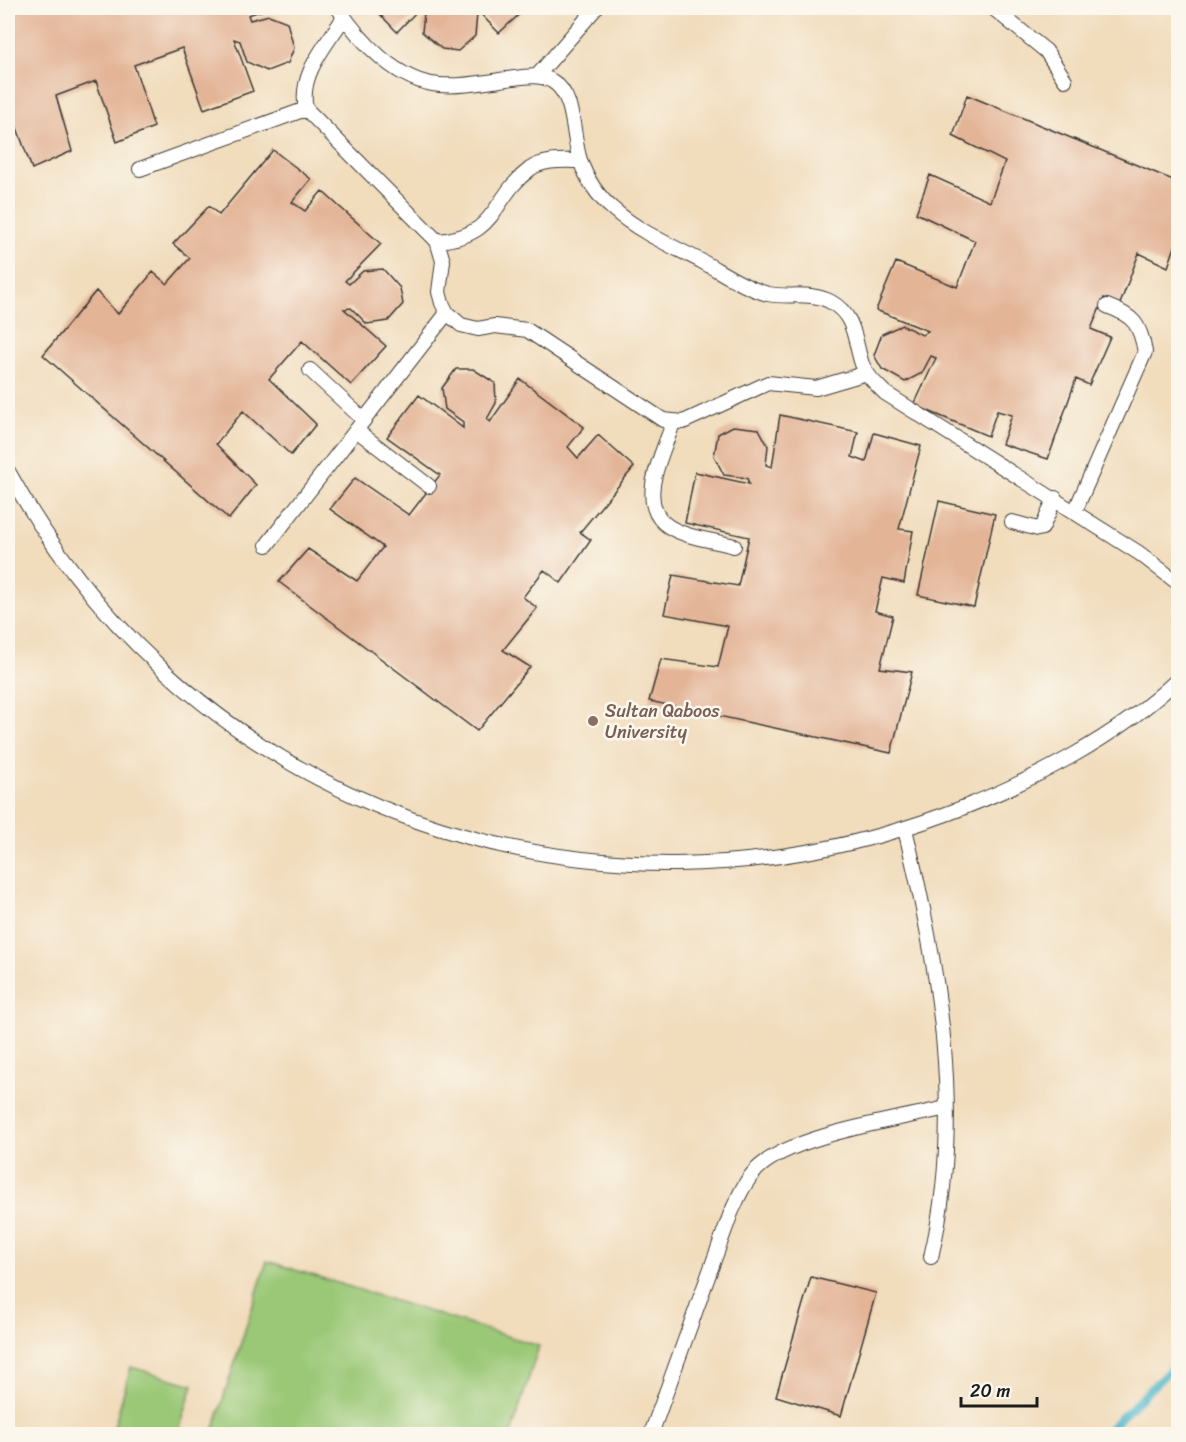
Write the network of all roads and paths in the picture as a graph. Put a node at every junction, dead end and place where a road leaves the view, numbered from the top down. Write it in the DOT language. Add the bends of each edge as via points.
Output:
graph roads {
  1 [pos="596,8"];
  2 [pos="993,8"];
  3 [pos="341,12"];
  4 [pos="537,76"];
  5 [pos="1065,80"];
  6 [pos="306,109"];
  7 [pos="580,161"];
  8 [pos="140,169"];
  9 [pos="437,241"];
  10 [pos="1107,306"];
  11 [pos="447,313"];
  12 [pos="310,370"];
  13 [pos="867,373"];
  14 [pos="673,423"];
  15 [pos="360,425"];
  16 [pos="8,471"];
  17 [pos="429,486"];
  18 [pos="1055,498"];
  19 [pos="1075,511"];
  20 [pos="1012,522"];
  21 [pos="267,545"];
  22 [pos="734,546"];
  23 [pos="1179,583"];
  24 [pos="1179,679"];
  25 [pos="905,829"];
  26 [pos="945,1108"];
  27 [pos="931,1257"];
  28 [pos="651,1434"];
  1 -- 4 [label="lane"];
  2 -- 5 [label="lane" via="1046,51"];
  3 -- 4 [label="lane" via="354,31 393,66 422,82 455,86"];
  3 -- 6 [label="lane" via="304,82"];
  4 -- 7 [label="lane" via="553,81 564,93"];
  6 -- 8 [label="lane"];
  6 -- 9 [label="lane"];
  7 -- 9 [label="lane" via="553,160 530,169 474,233 457,240"];
  7 -- 13 [label="lane" via="611,208 634,226 756,290 783,296 815,296 831,302 845,313 854,328"];
  9 -- 11 [label="lane" via="443,261 439,292"];
  10 -- 19 [label="lane" via="1127,314 1141,330 1145,352"];
  11 -- 14 [label="lane" via="461,325 478,329 495,326 527,330"];
  11 -- 15 [label="lane"];
  12 -- 15 [label="lane"];
  13 -- 14 [label="lane" via="816,388 768,382 683,422"];
  13 -- 18 [label="lane" via="895,401"];
  14 -- 22 [label="lane" via="651,493 654,510 664,523 679,531"];
  15 -- 17 [label="lane"];
  15 -- 21 [label="lane"];
  16 -- 25 [label="lane" via="27,507 102,607 145,654 191,695 242,733 328,785 398,816 470,840 544,856 620,864 767,858 837,847"];
  18 -- 19 [label="lane"];
  18 -- 20 [label="lane" via="1042,528"];
  19 -- 23 [label="lane"];
  24 -- 25 [label="lane" via="1106,734 1042,772 975,804"];
  25 -- 26 [label="lane" via="937,981 944,1044"];
  26 -- 27 [label="lane" via="945,1184"];
  26 -- 28 [label="lane" via="800,1143 756,1169 731,1213"];
}
